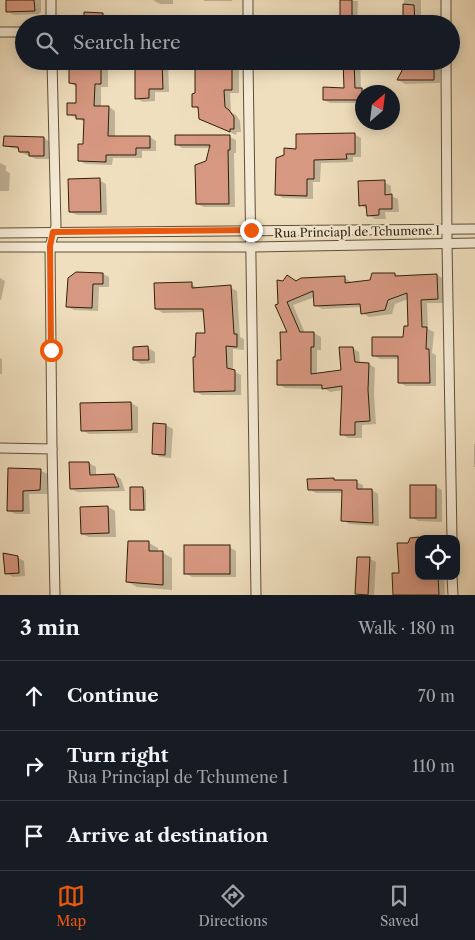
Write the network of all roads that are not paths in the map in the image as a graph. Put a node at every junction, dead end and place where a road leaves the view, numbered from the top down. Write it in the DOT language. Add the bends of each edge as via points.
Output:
graph roads {
  1 [pos="51,0"];
  2 [pos="248,0"];
  3 [pos="446,0"];
  4 [pos="51,15"];
  5 [pos="248,15"];
  6 [pos="446,15"];
  7 [pos="0,32"];
  8 [pos="15,32"];
  9 [pos="52,70"];
  10 [pos="248,70"];
  11 [pos="446,70"];
  12 [pos="475,229"];
  13 [pos="251,230"];
  14 [pos="447,230"];
  15 [pos="53,232"];
  16 [pos="0,233"];
  17 [pos="447,243"];
  18 [pos="475,243"];
  19 [pos="50,246"];
  20 [pos="0,247"];
  21 [pos="251,247"];
  22 [pos="0,448"];
  23 [pos="52,449"];
  24 [pos="452,535"];
  25 [pos="452,580"];
  26 [pos="55,595"];
  27 [pos="256,595"];
  28 [pos="452,595"];
  1 -- 4 [label="street"];
  2 -- 5 [label="street"];
  3 -- 6 [label="street"];
  7 -- 8 [label="street"];
  9 -- 15 [label="street" via="56,226"];
  10 -- 13 [label="street"];
  11 -- 14 [label="street"];
  12 -- 14 [label="street, Rua Princiapl de Tchumene I"];
  13 -- 14 [label="street, Rua Princiapl de Tchumene I"];
  13 -- 15 [label="street, Rua Princiapl de Tchumene I"];
  13 -- 21 [label="street"];
  14 -- 17 [label="street"];
  15 -- 16 [label="street, Rua Princiapl de Tchumene I"];
  15 -- 19 [label="street"];
  17 -- 18 [label="street, Rua Princiapl de Tchumene I"];
  17 -- 21 [label="street, Rua Princiapl de Tchumene I"];
  17 -- 24 [label="street"];
  19 -- 20 [label="street, Rua Princiapl de Tchumene I"];
  19 -- 21 [label="street, Rua Princiapl de Tchumene I"];
  19 -- 23 [label="street"];
  21 -- 27 [label="street"];
  22 -- 23 [label="street"];
  23 -- 26 [label="street"];
  25 -- 28 [label="street"];
}
